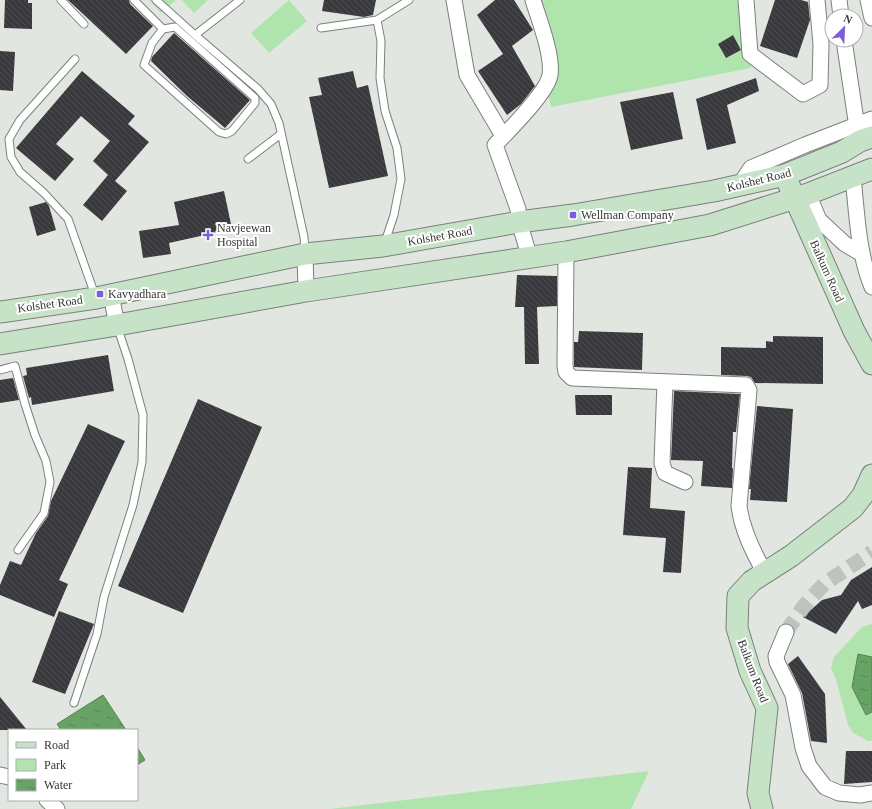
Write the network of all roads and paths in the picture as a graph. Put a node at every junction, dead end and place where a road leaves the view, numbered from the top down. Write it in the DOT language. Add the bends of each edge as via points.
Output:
graph roads {
  1 [pos="61,0"];
  2 [pos="134,0"];
  3 [pos="156,0"];
  4 [pos="240,0"];
  5 [pos="409,0"];
  6 [pos="454,0"];
  7 [pos="533,0"];
  8 [pos="746,0"];
  9 [pos="817,0"];
  10 [pos="868,0"];
  11 [pos="872,18"];
  12 [pos="377,20"];
  13 [pos="84,24"];
  14 [pos="320,28"];
  15 [pos="163,29"];
  16 [pos="195,35"];
  17 [pos="846,48"];
  18 [pos="75,59"];
  19 [pos="872,120"];
  20 [pos="282,134"];
  21 [pos="863,134"];
  22 [pos="503,136"];
  23 [pos="248,159"];
  24 [pos="782,166"];
  25 [pos="872,169"];
  26 [pos="853,177"];
  27 [pos="801,196"];
  28 [pos="519,222"];
  29 [pos="383,246"];
  30 [pos="566,252"];
  31 [pos="305,254"];
  32 [pos="862,254"];
  33 [pos="530,258"];
  34 [pos="872,287"];
  35 [pos="306,291"];
  36 [pos="103,296"];
  37 [pos="0,312"];
  38 [pos="117,325"];
  39 [pos="0,344"];
  40 [pos="872,364"];
  41 [pos="0,370"];
  42 [pos="665,382"];
  43 [pos="872,475"];
  44 [pos="686,482"];
  45 [pos="18,550"];
  46 [pos="764,573"];
  47 [pos="786,632"];
  48 [pos="74,703"];
  49 [pos="872,793"];
  50 [pos="48,801"];
  51 [pos="57,809"];
  52 [pos="762,809"];
  1 -- 13 [label="lane"];
  2 -- 15 [label="lane"];
  3 -- 16 [label="lane"];
  4 -- 16 [label="lane"];
  5 -- 12 [label="lane"];
  6 -- 22 [label="street" via="467,75"];
  7 -- 22 [label="street" via="550,58 550,76 542,93"];
  8 -- 9 [label="street" via="750,54 803,94 820,84 821,44"];
  10 -- 11 [label="street"];
  12 -- 14 [label="lane"];
  12 -- 29 [label="lane" via="381,41 381,85 385,111 397,148 401,179 394,215"];
  15 -- 15 [label="lane" via="152,43 144,64 219,132 226,134 232,131 255,103 255,98 175,27"];
  16 -- 20 [label="lane" via="258,89 271,104"];
  17 -- 21 [label="street"];
  18 -- 36 [label="lane" via="20,120 9,139 12,157 20,172 68,219"];
  19 -- 21 [label="street"];
  20 -- 23 [label="lane"];
  20 -- 31 [label="lane" via="304,237"];
  21 -- 24 [label="street, Kolshet Road" via="842,152"];
  22 -- 28 [label="street" via="495,145 518,209"];
  24 -- 27 [label="street, Balkum Road"];
  24 -- 28 [label="street, Kolshet Road" via="739,186 581,214"];
  25 -- 26 [label="street"];
  26 -- 27 [label="street"];
  26 -- 32 [label="street"];
  27 -- 30 [label="street" via="710,225"];
  27 -- 32 [label="street" via="820,220 845,244"];
  27 -- 40 [label="street, Balkum Road" via="854,332"];
  28 -- 29 [label="street, Kolshet Road"];
  28 -- 33 [label="street"];
  29 -- 31 [label="street, Kolshet Road"];
  30 -- 33 [label="street"];
  30 -- 42 [label="street" via="566,372 572,378"];
  31 -- 35 [label="street"];
  31 -- 36 [label="street, Kolshet Road"];
  32 -- 34 [label="street"];
  33 -- 35 [label="street"];
  35 -- 38 [label="street"];
  36 -- 37 [label="street, Kolshet Road"];
  36 -- 38 [label="street"];
  38 -- 39 [label="street"];
  38 -- 48 [label="lane" via="143,416 142,462 133,504 104,597 97,634"];
  41 -- 45 [label="lane" via="16,366 27,410 46,461 50,482 44,513"];
  42 -- 44 [label="street" via="662,463 664,473"];
  42 -- 46 [label="street" via="746,385 749,390 739,506 749,541"];
  43 -- 46 [label="street, Balkum Road" via="853,508 791,556"];
  46 -- 52 [label="street, Balkum Road" via="738,596 737,628 750,670 767,708 758,793"];
  47 -- 49 [label="street" via="776,656 777,662 793,695 802,748 809,766 825,787 839,793 860,796"];
  50 -- 51 [label="street"];
}
